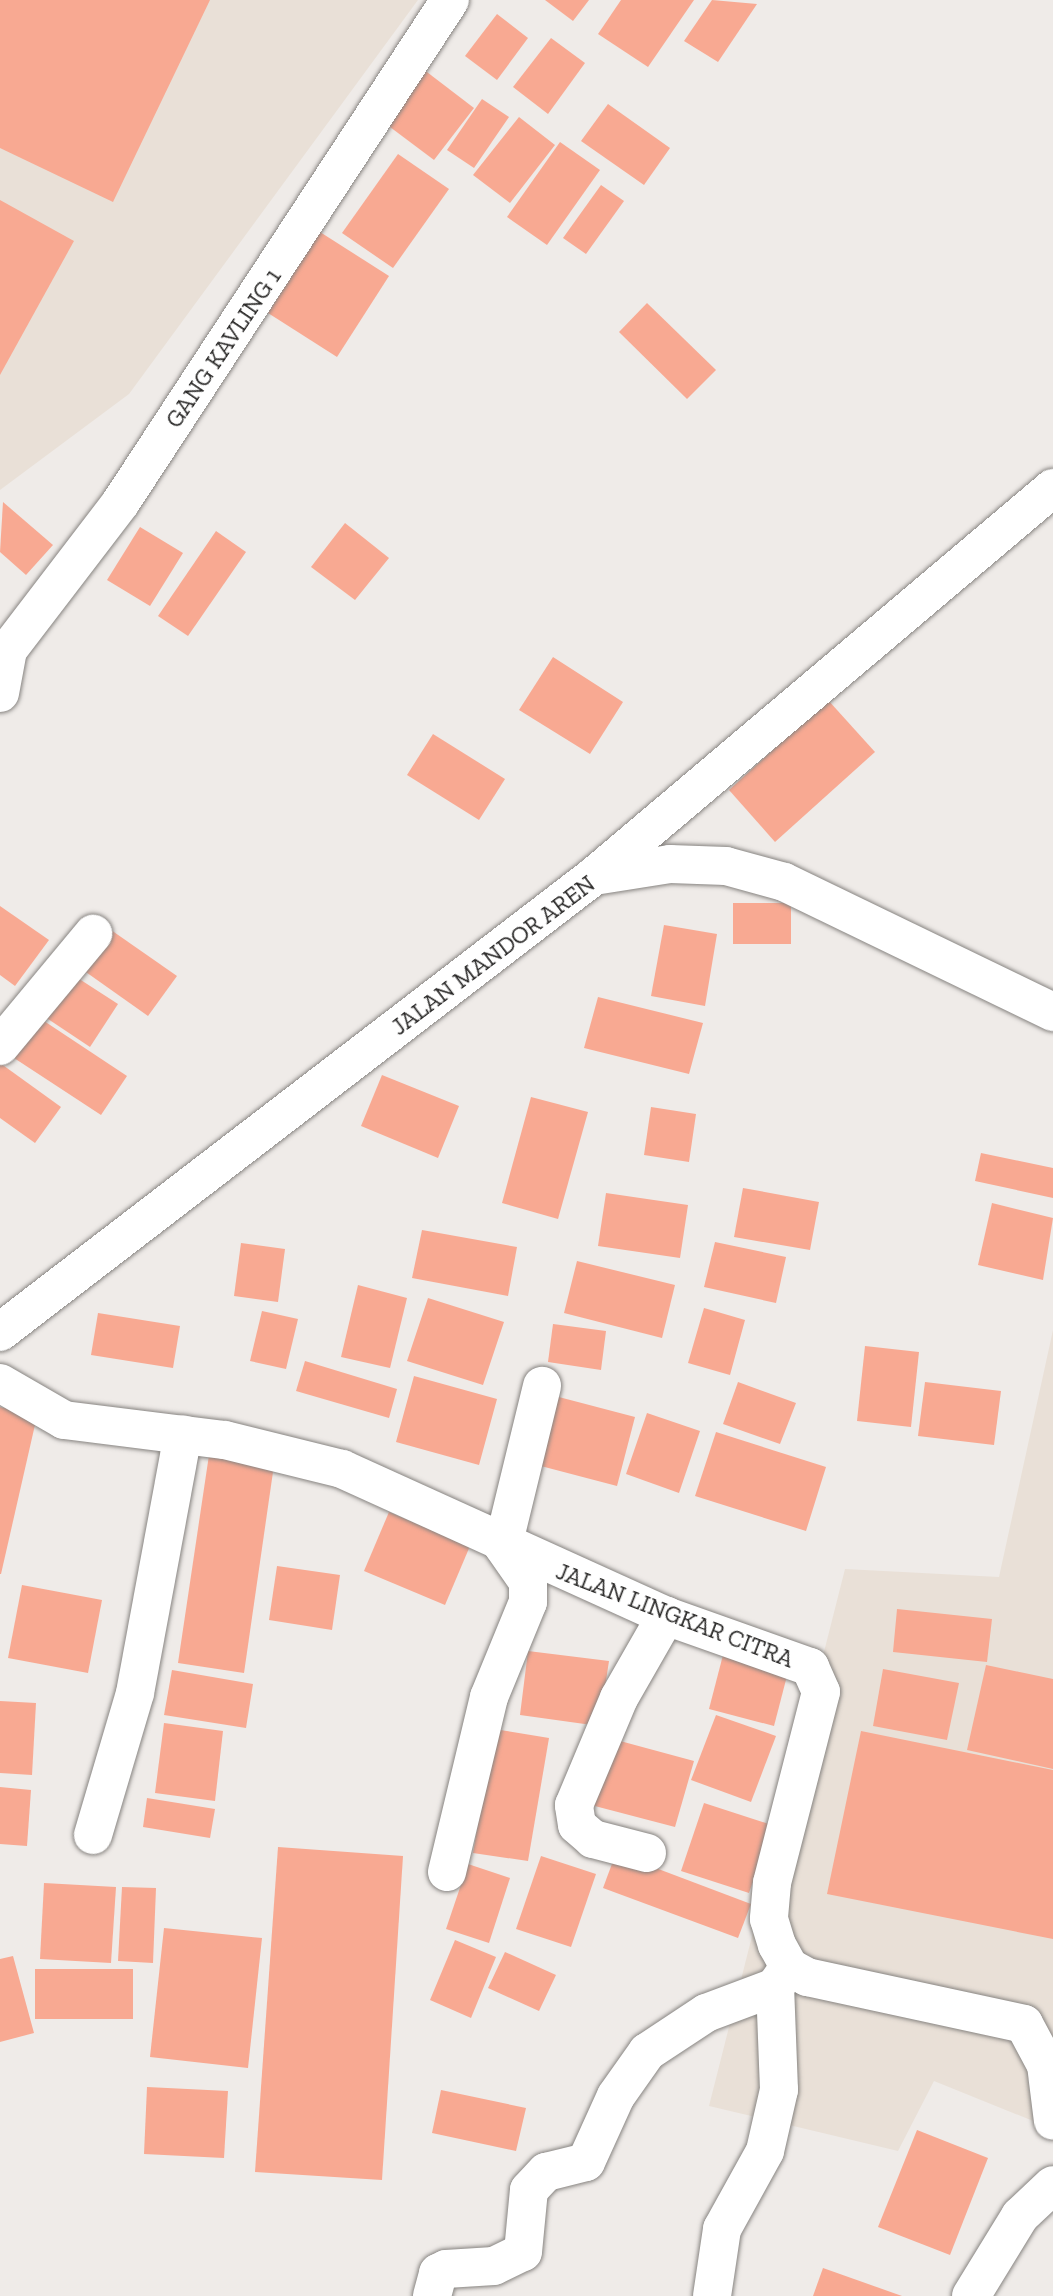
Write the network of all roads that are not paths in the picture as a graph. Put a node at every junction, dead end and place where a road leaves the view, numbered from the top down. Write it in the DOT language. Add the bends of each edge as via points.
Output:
graph roads {
  1 [pos="450,0"];
  2 [pos="1053,488"];
  3 [pos="0,693"];
  4 [pos="594,876"];
  5 [pos="93,934"];
  6 [pos="1053,1012"];
  7 [pos="0,1046"];
  8 [pos="0,1332"];
  9 [pos="0,1383"];
  10 [pos="542,1386"];
  11 [pos="183,1434"];
  12 [pos="503,1546"];
  13 [pos="666,1616"];
  14 [pos="93,1835"];
  15 [pos="646,1853"];
  16 [pos="447,1872"];
  17 [pos="782,1977"];
  18 [pos="1053,2121"];
  19 [pos="1053,2185"];
  20 [pos="432,2296"];
  21 [pos="712,2296"];
  22 [pos="971,2296"];
  1 -- 3 [label="street, GANG KAVLING 1" via="121,502 8,650"];
  2 -- 4 [label="street"];
  4 -- 6 [label="street, JALAN MANDOR AREN" via="670,864 726,866 784,882"];
  4 -- 8 [label="street, JALAN MANDOR AREN"];
  5 -- 7 [label="street"];
  9 -- 11 [label="street, JALAN LINGKAR CITRA" via="64,1420"];
  10 -- 12 [label="street"];
  11 -- 12 [label="street, JALAN LINGKAR CITRA" via="342,1469"];
  11 -- 14 [label="street" via="135,1693"];
  12 -- 13 [label="street, JALAN LINGKAR CITRA"];
  12 -- 16 [label="street" via="528,1582 528,1602 489,1697"];
  13 -- 15 [label="street" via="620,1698 574,1805 578,1825 593,1839"];
  13 -- 17 [label="street, JALAN LINGKAR CITRA" via="810,1667 821,1682 772,1883 769,1919"];
  17 -- 18 [label="street" via="807,1977 1024,2024 1046,2065"];
  17 -- 20 [label="street" via="706,2013 646,2052 616,2095 586,2162 546,2172 529,2190 523,2252 494,2266 446,2269 438,2273"];
  17 -- 21 [label="street" via="779,2090 765,2151 722,2229"];
  19 -- 22 [label="street" via="1020,2216"];
}
